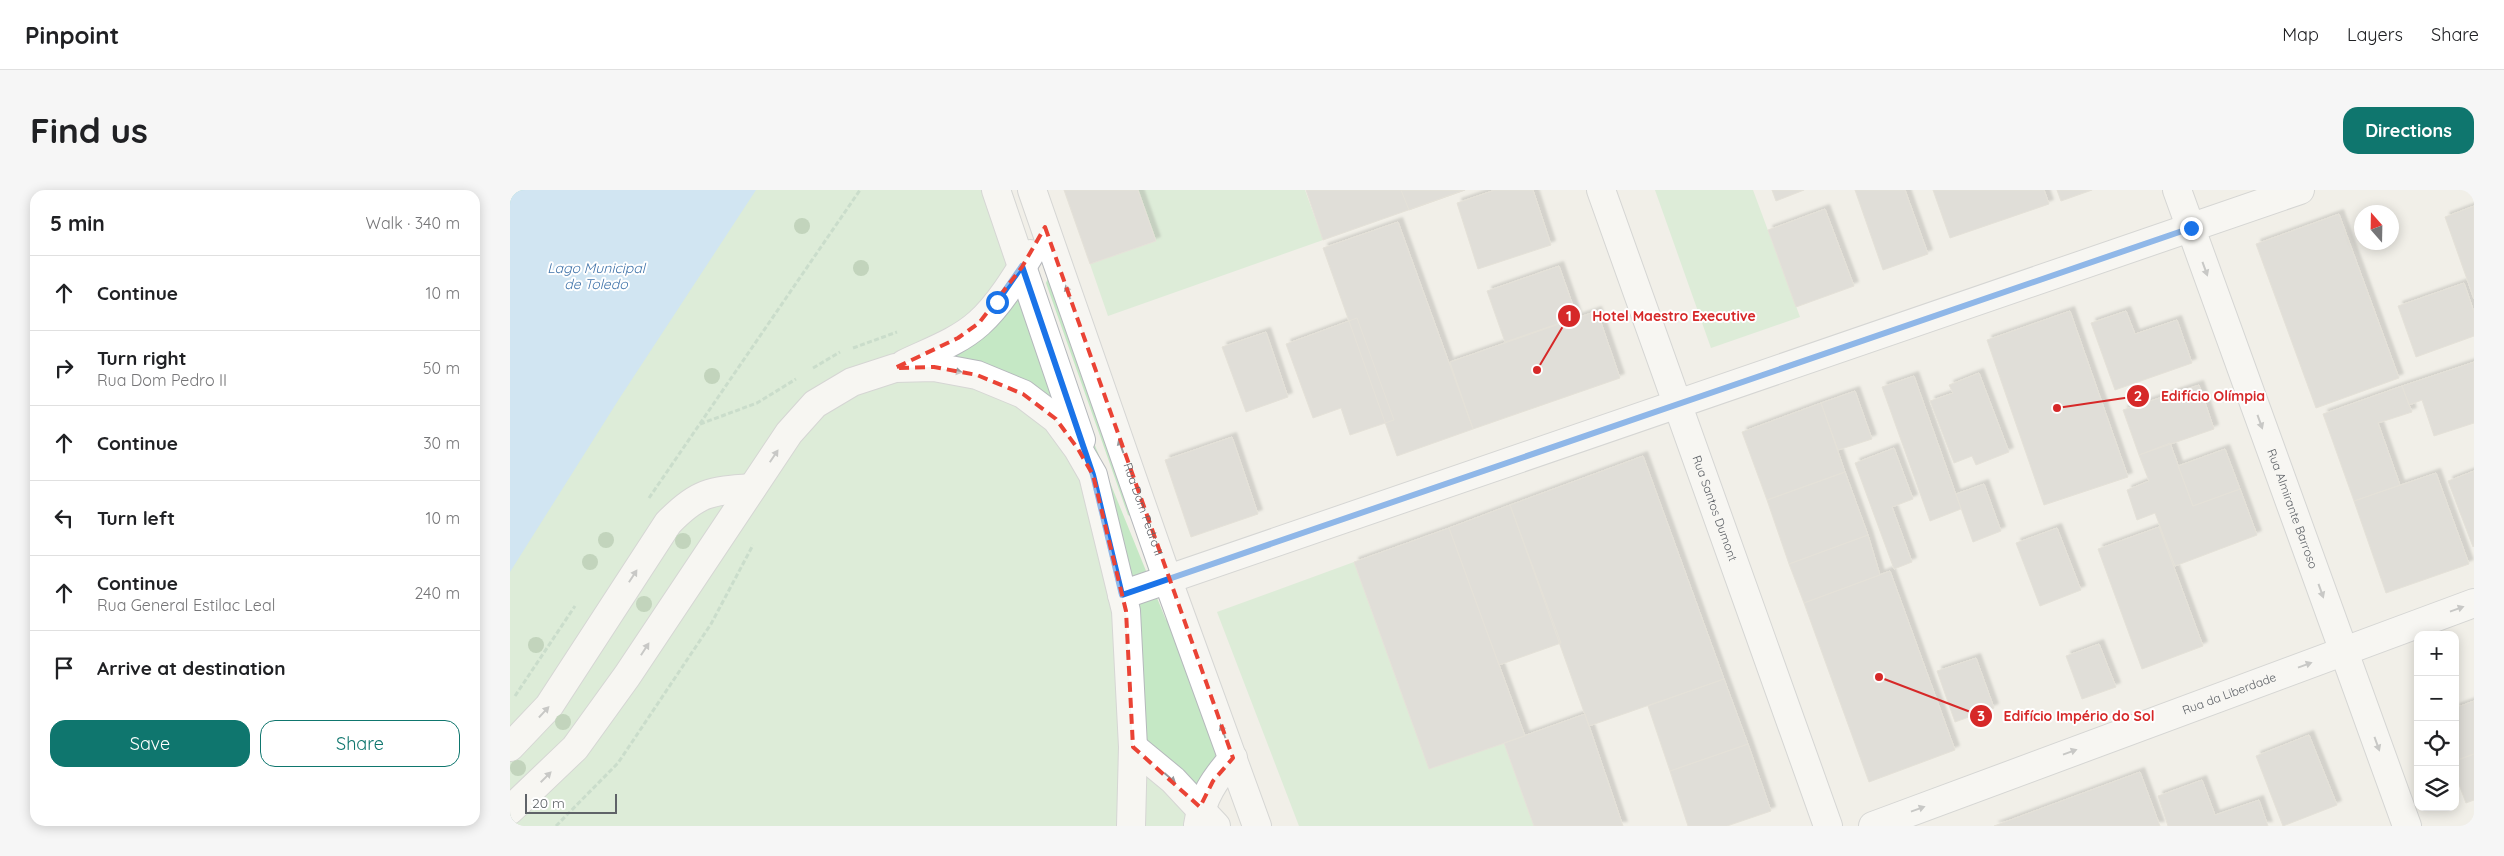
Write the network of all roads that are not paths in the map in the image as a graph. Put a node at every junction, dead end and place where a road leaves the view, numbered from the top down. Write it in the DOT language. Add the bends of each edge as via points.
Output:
graph roads {
  1 [pos="996,190"];
  2 [pos="1032,190"];
  3 [pos="1601,190"];
  4 [pos="2177,190"];
  5 [pos="2300,190"];
  6 [pos="1045,227"];
  7 [pos="2191,228"];
  8 [pos="1022,266"];
  9 [pos="896,368"];
  10 [pos="1678,405"];
  11 [pos="1093,475"];
  12 [pos="752,488"];
  13 [pos="1167,578"];
  14 [pos="1122,595"];
  15 [pos="2474,602"];
  16 [pos="2343,651"];
  17 [pos="510,747"];
  18 [pos="1132,747"];
  19 [pos="1233,758"];
  20 [pos="510,810"];
  21 [pos="1205,820"];
  22 [pos="1131,826"];
  23 [pos="1258,826"];
  24 [pos="1828,826"];
  25 [pos="1872,826"];
  26 [pos="2407,826"];
  1 -- 8 [label="street"];
  2 -- 6 [label="street, Rua Dom Pedro II"];
  3 -- 10 [label="street, Rua Santos Dumont"];
  4 -- 7 [label="street, Rua Almirante Barroso"];
  5 -- 7 [label="street"];
  6 -- 8 [label="street"];
  13 -- 6 [label="street, Rua Dom Pedro II, one-way"];
  7 -- 10 [label="street"];
  7 -- 16 [label="street, Rua Almirante Barroso, one-way"];
  8 -- 9 [label="street" via="979,323 958,338"];
  8 -- 11 [label="street"];
  9 -- 11 [label="street, one-way" via="934,366 977,375 1023,394 1056,419"];
  12 -- 9 [label="street, one-way" via="789,433 815,404 852,382"];
  10 -- 13 [label="street"];
  10 -- 24 [label="street, Rua Santos Dumont"];
  11 -- 14 [label="street"];
  17 -- 12 [label="street, one-way" via="550,706 668,523 699,496 718,490"];
  20 -- 12 [label="street, one-way" via="575,748"];
  13 -- 14 [label="street"];
  19 -- 13 [label="street, Rua Dom Pedro II, one-way"];
  14 -- 18 [label="street" via="1126,611"];
  16 -- 15 [label="street, Rua da Liberdade, one-way"];
  25 -- 16 [label="street, Rua da Liberdade, one-way"];
  16 -- 26 [label="street, Rua Almirante Barroso, one-way"];
  18 -- 21 [label="street, one-way" via="1173,780"];
  18 -- 22 [label="street"];
  19 -- 21 [label="street" via="1213,781"];
  19 -- 23 [label="street, Rua Dom Pedro II"];
}
